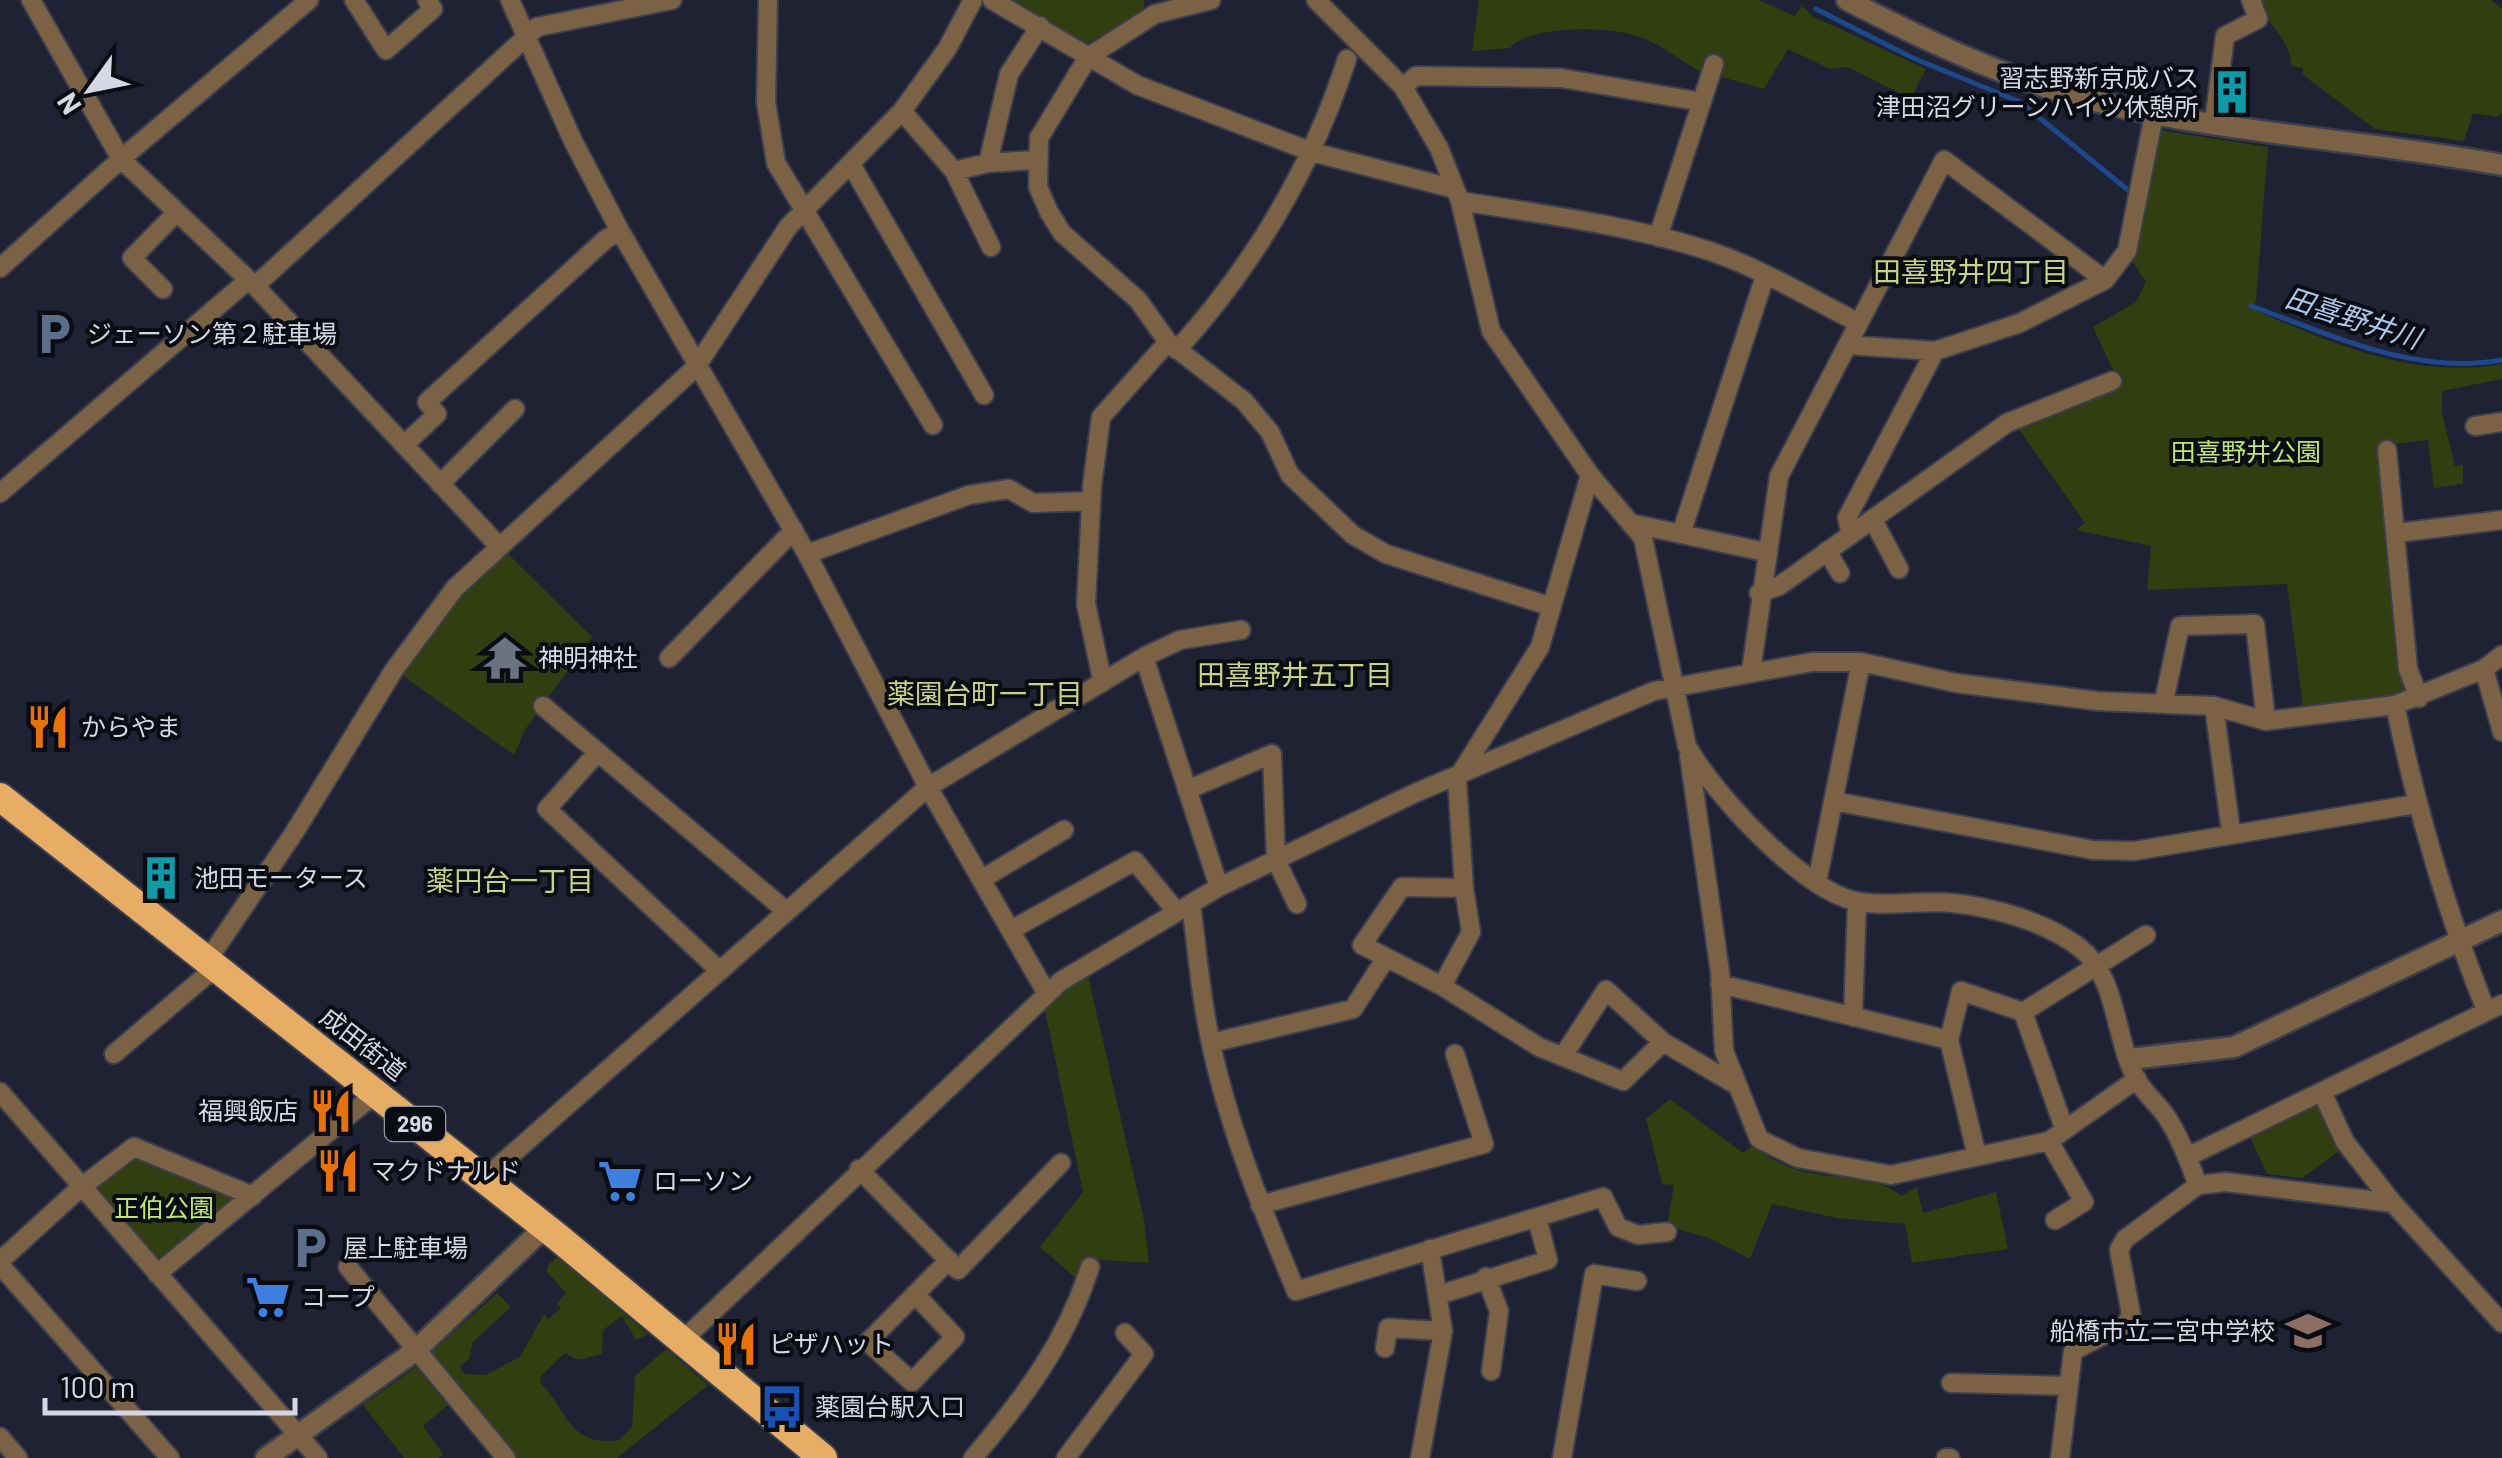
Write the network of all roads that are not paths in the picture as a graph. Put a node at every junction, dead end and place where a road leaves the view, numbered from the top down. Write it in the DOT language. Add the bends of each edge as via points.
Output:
graph roads {
  1 [pos="31,0"];
  2 [pos="310,0"];
  3 [pos="354,0"];
  4 [pos="427,0"];
  5 [pos="510,0"];
  6 [pos="672,0"];
  7 [pos="768,0"];
  8 [pos="973,0"];
  9 [pos="992,0"];
  10 [pos="1211,0"];
  11 [pos="1316,0"];
  12 [pos="1846,0"];
  13 [pos="2252,0"];
  14 [pos="1173,4"];
  15 [pos="1040,26"];
  16 [pos="526,37"];
  17 [pos="1088,57"];
  18 [pos="1348,59"];
  19 [pos="1714,64"];
  20 [pos="1403,86"];
  21 [pos="1702,102"];
  22 [pos="2155,110"];
  23 [pos="902,111"];
  24 [pos="2214,122"];
  25 [pos="1312,152"];
  26 [pos="121,158"];
  27 [pos="1036,160"];
  28 [pos="988,163"];
  29 [pos="852,166"];
  30 [pos="2502,166"];
  31 [pos="954,171"];
  32 [pos="1458,195"];
  33 [pos="801,210"];
  34 [pos="176,213"];
  35 [pos="620,231"];
  36 [pos="1658,237"];
  37 [pos="991,247"];
  38 [pos="0,268"];
  39 [pos="1765,276"];
  40 [pos="2105,280"];
  41 [pos="250,284"];
  42 [pos="162,289"];
  43 [pos="1859,323"];
  44 [pos="1848,344"];
  45 [pos="1173,346"];
  46 [pos="1935,351"];
  47 [pos="696,367"];
  48 [pos="2112,381"];
  49 [pos="984,395"];
  50 [pos="514,409"];
  51 [pos="2502,422"];
  52 [pos="932,425"];
  53 [pos="2476,426"];
  54 [pos="404,445"];
  55 [pos="2387,450"];
  56 [pos="1590,475"];
  57 [pos="440,484"];
  58 [pos="0,494"];
  59 [pos="1091,501"];
  60 [pos="1874,520"];
  61 [pos="2502,520"];
  62 [pos="1629,523"];
  63 [pos="794,530"];
  64 [pos="2397,533"];
  65 [pos="1681,534"];
  66 [pos="1850,535"];
  67 [pos="498,545"];
  68 [pos="1827,551"];
  69 [pos="1765,552"];
  70 [pos="807,554"];
  71 [pos="1898,569"];
  72 [pos="1840,573"];
  73 [pos="1759,593"];
  74 [pos="1549,606"];
  75 [pos="1241,630"];
  76 [pos="2502,656"];
  77 [pos="1144,657"];
  78 [pos="668,658"];
  79 [pos="1861,662"];
  80 [pos="2484,669"];
  81 [pos="1751,672"];
  82 [pos="1102,679"];
  83 [pos="1675,688"];
  84 [pos="2419,698"];
  85 [pos="2164,702"];
  86 [pos="543,706"];
  87 [pos="2214,706"];
  88 [pos="2395,706"];
  89 [pos="2266,721"];
  90 [pos="2502,732"];
  91 [pos="1688,746"];
  92 [pos="598,752"];
  93 [pos="1457,778"];
  94 [pos="928,787"];
  95 [pos="1188,790"];
  96 [pos="0,797"];
  97 [pos="1833,801"];
  98 [pos="2416,804"];
  99 [pos="1064,830"];
  100 [pos="2231,832"];
  101 [pos="1276,860"];
  102 [pos="982,879"];
  103 [pos="1817,882"];
  104 [pos="1219,887"];
  105 [pos="1464,888"];
  106 [pos="1857,902"];
  107 [pos="1297,904"];
  108 [pos="1183,907"];
  109 [pos="785,910"];
  110 [pos="2502,921"];
  111 [pos="1011,930"];
  112 [pos="2146,935"];
  113 [pos="2459,943"];
  114 [pos="1386,958"];
  115 [pos="212,964"];
  116 [pos="2096,966"];
  117 [pos="720,972"];
  118 [pos="1720,984"];
  119 [pos="1442,986"];
  120 [pos="1046,992"];
  121 [pos="2494,1007"];
  122 [pos="2023,1012"];
  123 [pos="1854,1017"];
  124 [pos="1949,1040"];
  125 [pos="1663,1042"];
  126 [pos="1212,1044"];
  127 [pos="114,1054"];
  128 [pos="1454,1054"];
  129 [pos="1563,1056"];
  130 [pos="2133,1069"];
  131 [pos="1738,1086"];
  132 [pos="0,1092"];
  133 [pos="2322,1092"];
  134 [pos="376,1093"];
  135 [pos="2056,1135"];
  136 [pos="1977,1156"];
  137 [pos="2187,1156"];
  138 [pos="1061,1163"];
  139 [pos="860,1169"];
  140 [pos="484,1178"];
  141 [pos="2198,1185"];
  142 [pos="80,1188"];
  143 [pos="253,1196"];
  144 [pos="2393,1202"];
  145 [pos="1260,1205"];
  146 [pos="1537,1218"];
  147 [pos="2054,1220"];
  148 [pos="545,1227"];
  149 [pos="1667,1232"];
  150 [pos="1430,1248"];
  151 [pos="949,1260"];
  152 [pos="0,1263"];
  153 [pos="348,1267"];
  154 [pos="1090,1267"];
  155 [pos="158,1274"];
  156 [pos="1486,1276"];
  157 [pos="1637,1281"];
  158 [pos="915,1294"];
  159 [pos="1438,1295"];
  160 [pos="2502,1323"];
  161 [pos="1443,1331"];
  162 [pos="1126,1333"];
  163 [pos="682,1340"];
  164 [pos="1385,1348"];
  165 [pos="415,1351"];
  166 [pos="1491,1371"];
  167 [pos="1951,1384"];
  168 [pos="2069,1386"];
  169 [pos="298,1434"];
  170 [pos="0,1437"];
  171 [pos="18,1458"];
  172 [pos="170,1458"];
  173 [pos="266,1458"];
  174 [pos="318,1458"];
  175 [pos="506,1458"];
  176 [pos="823,1458"];
  177 [pos="973,1458"];
  178 [pos="1066,1458"];
  179 [pos="1420,1458"];
  180 [pos="1562,1458"];
  181 [pos="2060,1458"];
  1 -- 26 [label="street"];
  2 -- 26 [label="street"];
  3 -- 4 [label="street" via="386,50 433,9"];
  5 -- 16 [label="street"];
  6 -- 16 [label="street" via="537,27"];
  7 -- 33 [label="street" via="769,126 776,163"];
  8 -- 23 [label="street"];
  9 -- 15 [label="street"];
  10 -- 14 [label="street"];
  11 -- 20 [label="street"];
  12 -- 22 [label="street" via="2018,78"];
  13 -- 24 [label="street" via="2258,18 2224,36"];
  14 -- 17 [label="street"];
  15 -- 17 [label="street"];
  15 -- 28 [label="street" via="1009,74"];
  16 -- 35 [label="street"];
  16 -- 41 [label="street"];
  17 -- 25 [label="street" via="1137,85"];
  17 -- 27 [label="street" via="1050,115"];
  18 -- 25 [label="street"];
  19 -- 21 [label="street"];
  20 -- 21 [label="street" via="1416,76 1561,78"];
  20 -- 32 [label="street"];
  21 -- 36 [label="street"];
  22 -- 24 [label="street"];
  22 -- 40 [label="street" via="2127,250"];
  23 -- 29 [label="street"];
  23 -- 31 [label="street"];
  24 -- 30 [label="street"];
  25 -- 32 [label="street"];
  25 -- 45 [label="street" via="1247,268"];
  26 -- 34 [label="street"];
  26 -- 38 [label="street"];
  27 -- 28 [label="street"];
  27 -- 45 [label="street" via="1038,186 1062,233 1138,300"];
  28 -- 31 [label="street"];
  29 -- 33 [label="street"];
  29 -- 49 [label="street"];
  31 -- 37 [label="street"];
  32 -- 36 [label="street"];
  32 -- 56 [label="street" via="1491,331"];
  33 -- 47 [label="street"];
  33 -- 52 [label="street"];
  34 -- 41 [label="street"];
  34 -- 42 [label="street" via="132,258"];
  35 -- 47 [label="street"];
  35 -- 54 [label="street" via="427,402 437,414"];
  36 -- 39 [label="street"];
  39 -- 43 [label="street"];
  39 -- 65 [label="street"];
  40 -- 43 [label="street" via="1944,160"];
  40 -- 46 [label="street" via="2020,323"];
  41 -- 54 [label="street"];
  41 -- 58 [label="street"];
  43 -- 44 [label="street"];
  44 -- 46 [label="street"];
  44 -- 69 [label="street" via="1779,476"];
  45 -- 59 [label="street" via="1101,418"];
  45 -- 74 [label="street" via="1244,401 1270,432 1290,475 1353,535 1386,554"];
  46 -- 66 [label="street" via="1847,518"];
  47 -- 63 [label="street"];
  47 -- 67 [label="street"];
  48 -- 60 [label="street" via="2007,423"];
  50 -- 57 [label="street"];
  51 -- 53 [label="street"];
  54 -- 57 [label="street"];
  55 -- 64 [label="street"];
  56 -- 62 [label="street"];
  56 -- 74 [label="street"];
  57 -- 67 [label="street"];
  59 -- 70 [label="street" via="1033,503 1009,490 969,495"];
  59 -- 82 [label="street" via="1086,604"];
  60 -- 66 [label="street"];
  60 -- 71 [label="street"];
  61 -- 64 [label="street"];
  62 -- 65 [label="street"];
  62 -- 83 [label="street" via="1643,538"];
  63 -- 70 [label="street"];
  63 -- 78 [label="street"];
  64 -- 84 [label="street" via="2408,670"];
  65 -- 69 [label="street"];
  66 -- 68 [label="street"];
  67 -- 115 [label="street" via="455,588 394,670"];
  68 -- 72 [label="street"];
  68 -- 73 [label="street"];
  69 -- 73 [label="street"];
  70 -- 94 [label="street"];
  73 -- 81 [label="street"];
  74 -- 93 [label="street" via="1540,648"];
  75 -- 77 [label="street" via="1180,640"];
  76 -- 80 [label="street"];
  77 -- 82 [label="street"];
  77 -- 95 [label="street"];
  79 -- 81 [label="street"];
  79 -- 85 [label="street" via="1956,683 2097,701"];
  79 -- 97 [label="street"];
  80 -- 84 [label="street"];
  80 -- 90 [label="street"];
  81 -- 83 [label="street"];
  82 -- 94 [label="street"];
  83 -- 91 [label="street"];
  83 -- 93 [label="street" via="1654,691"];
  84 -- 88 [label="street"];
  85 -- 87 [label="street"];
  85 -- 89 [label="street" via="2180,626 2255,624"];
  86 -- 92 [label="street"];
  87 -- 89 [label="street"];
  87 -- 100 [label="street"];
  88 -- 89 [label="street"];
  88 -- 98 [label="street"];
  91 -- 103 [label="street" via="1763,838"];
  91 -- 118 [label="street"];
  92 -- 109 [label="street"];
  92 -- 117 [label="street" via="547,809"];
  93 -- 101 [label="street"];
  93 -- 105 [label="street"];
  94 -- 102 [label="street"];
  94 -- 109 [label="street"];
  95 -- 101 [label="street" via="1272,754"];
  95 -- 104 [label="street"];
  96 -- 115 [label="highway, 成田街道 / 296"];
  97 -- 100 [label="street" via="2093,850 2134,851"];
  97 -- 103 [label="street"];
  98 -- 100 [label="street"];
  98 -- 113 [label="street"];
  99 -- 102 [label="street"];
  101 -- 104 [label="street"];
  101 -- 107 [label="street"];
  102 -- 111 [label="street"];
  103 -- 106 [label="street"];
  104 -- 108 [label="street"];
  105 -- 114 [label="street" via="1402,887 1362,945"];
  105 -- 119 [label="street" via="1472,932"];
  106 -- 116 [label="street" via="1952,903 2024,919 2080,948"];
  106 -- 123 [label="street"];
  108 -- 111 [label="street" via="1134,860"];
  108 -- 120 [label="street"];
  108 -- 126 [label="street"];
  109 -- 117 [label="street"];
  110 -- 113 [label="street"];
  111 -- 120 [label="street"];
  112 -- 116 [label="street"];
  113 -- 121 [label="street"];
  113 -- 130 [label="street" via="2234,1047"];
  114 -- 119 [label="street"];
  114 -- 126 [label="street" via="1353,1010"];
  115 -- 127 [label="street"];
  115 -- 134 [label="highway, 成田街道 / 296"];
  116 -- 122 [label="street"];
  116 -- 130 [label="street"];
  117 -- 140 [label="street"];
  118 -- 123 [label="street"];
  118 -- 131 [label="street" via="1724,1051"];
  119 -- 129 [label="street"];
  120 -- 139 [label="street"];
  121 -- 133 [label="street"];
  122 -- 124 [label="street" via="1961,991"];
  122 -- 135 [label="street"];
  123 -- 124 [label="street"];
  124 -- 136 [label="street"];
  125 -- 129 [label="street" via="1623,1081"];
  125 -- 129 [label="street" via="1606,990"];
  125 -- 131 [label="street"];
  126 -- 145 [label="street"];
  128 -- 145 [label="street" via="1484,1144"];
  130 -- 135 [label="street"];
  130 -- 137 [label="street"];
  131 -- 136 [label="street" via="1758,1139 1798,1158 1891,1175"];
  132 -- 142 [label="street"];
  133 -- 137 [label="street"];
  133 -- 144 [label="street" via="2345,1142"];
  134 -- 140 [label="highway, 成田街道 / 296"];
  134 -- 143 [label="street"];
  135 -- 136 [label="street"];
  135 -- 147 [label="street" via="2084,1202"];
  137 -- 141 [label="street"];
  138 -- 151 [label="street" via="958,1270"];
  139 -- 151 [label="street"];
  139 -- 163 [label="street"];
  140 -- 148 [label="highway, 成田街道 / 296"];
  141 -- 144 [label="street" via="2226,1182"];
  141 -- 168 [label="street" via="2125,1239 2119,1250 2131,1314 2127,1323 2073,1351"];
  142 -- 143 [label="street" via="134,1147"];
  142 -- 152 [label="street"];
  142 -- 155 [label="street"];
  143 -- 155 [label="street"];
  144 -- 160 [label="street"];
  145 -- 150 [label="street" via="1296,1291"];
  146 -- 149 [label="street" via="1603,1197 1618,1228 1638,1235"];
  146 -- 150 [label="street"];
  146 -- 156 [label="street" via="1548,1260"];
  148 -- 163 [label="highway, 成田街道 / 296"];
  148 -- 165 [label="street"];
  150 -- 159 [label="street"];
  151 -- 158 [label="street"];
  152 -- 172 [label="street"];
  153 -- 165 [label="street"];
  154 -- 177 [label="street" via="1079,1303 1032,1389"];
  155 -- 169 [label="street"];
  156 -- 159 [label="street"];
  156 -- 166 [label="street" via="1499,1312"];
  157 -- 180 [label="street" via="1594,1274"];
  158 -- 158 [label="street" via="955,1337 912,1382 868,1342"];
  159 -- 161 [label="street"];
  161 -- 164 [label="street" via="1388,1328"];
  161 -- 179 [label="street"];
  162 -- 178 [label="street" via="1144,1354"];
  163 -- 176 [label="highway, 成田街道 / 296"];
  165 -- 169 [label="street"];
  165 -- 175 [label="street"];
  167 -- 168 [label="street"];
  168 -- 181 [label="street"];
  169 -- 173 [label="street"];
  169 -- 174 [label="street"];
  170 -- 171 [label="street"];
}
